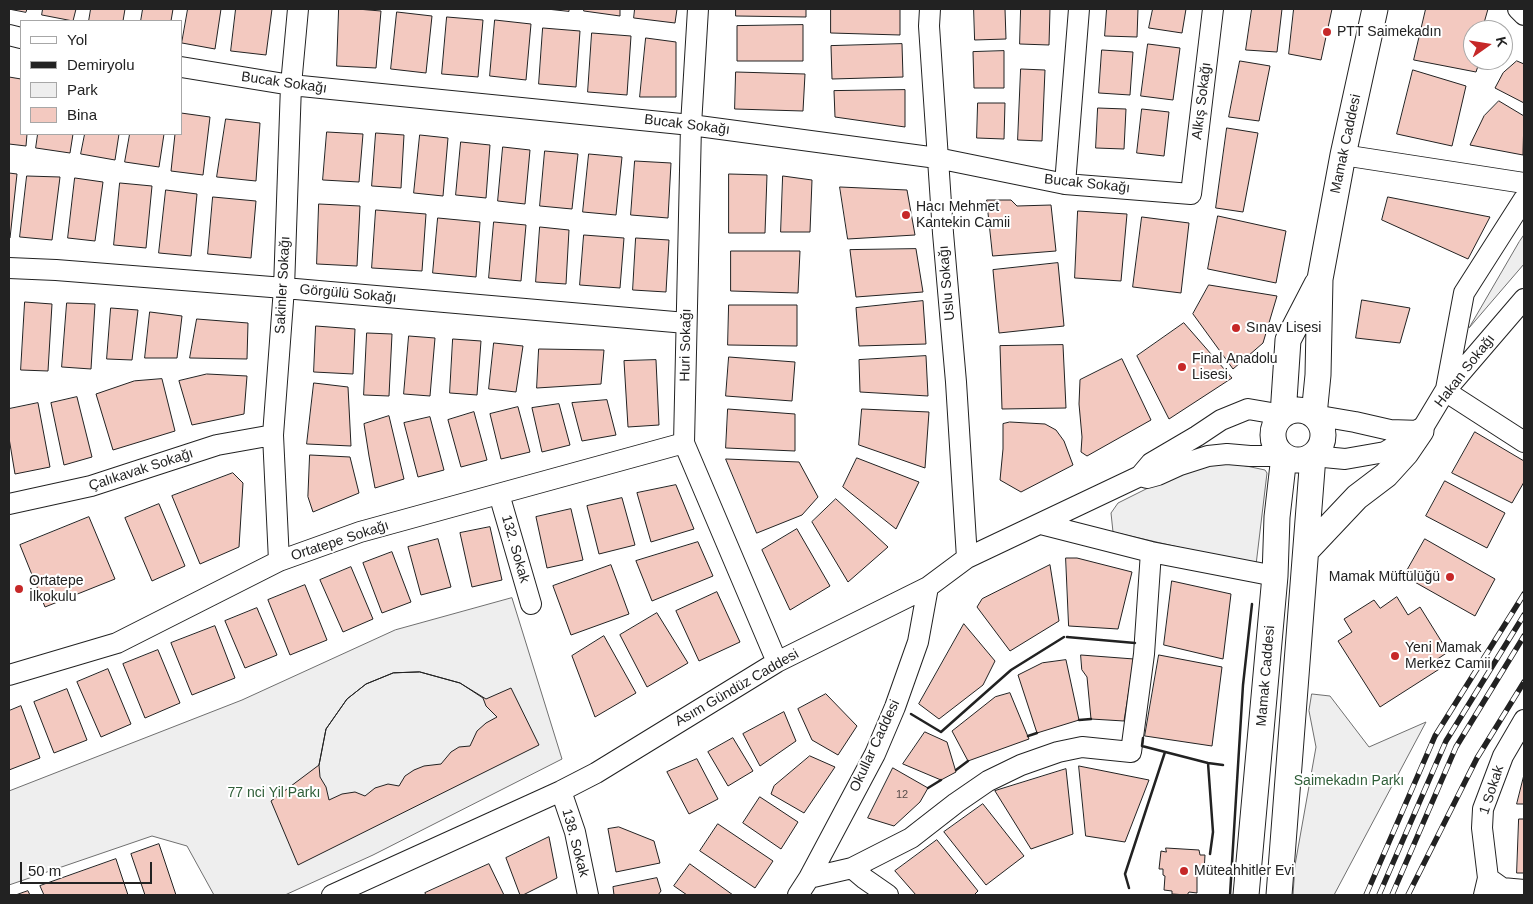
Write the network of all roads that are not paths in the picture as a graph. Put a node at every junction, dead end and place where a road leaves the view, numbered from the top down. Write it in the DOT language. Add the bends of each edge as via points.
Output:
graph roads {
  1 [pos="298,9"];
  2 [pos="698,9"];
  3 [pos="930,9"];
  4 [pos="1079,9"];
  5 [pos="1213,9"];
  6 [pos="1375,9"];
  7 [pos="1518,9"];
  8 [pos="1524,15"];
  9 [pos="182,66"];
  10 [pos="290,86"];
  11 [pos="691,125"];
  12 [pos="1342,155"];
  13 [pos="937,158"];
  14 [pos="1524,183"];
  15 [pos="1065,184"];
  16 [pos="1191,194"];
  17 [pos="1524,199"];
  18 [pos="9,268"];
  19 [pos="1320,279"];
  20 [pos="284,288"];
  21 [pos="1524,298"];
  22 [pos="686,324"];
  23 [pos="1445,391"];
  24 [pos="1283,415"];
  25 [pos="1314,415"];
  26 [pos="1421,431"];
  27 [pos="273,435"];
  28 [pos="1524,442"];
  29 [pos="684,443"];
  30 [pos="1284,456"];
  31 [pos="1313,456"];
  32 [pos="1140,476"];
  33 [pos="500,494"];
  34 [pos="9,504"];
  35 [pos="1041,524"];
  36 [pos="1306,551"];
  37 [pos="1151,552"];
  38 [pos="967,558"];
  39 [pos="279,561"];
  40 [pos="1275,576"];
  41 [pos="928,587"];
  42 [pos="531,604"];
  43 [pos="777,662"];
  44 [pos="9,675"];
  45 [pos="1524,720"];
  46 [pos="561,791"];
  47 [pos="852,868"];
  48 [pos="809,878"];
  49 [pos="1486,886"];
  50 [pos="1524,890"];
  51 [pos="332,895"];
  52 [pos="588,895"];
  53 [pos="798,895"];
  54 [pos="888,895"];
  55 [pos="1246,895"];
  56 [pos="1279,895"];
  1 -- 10 [label="street, Sakinler Sokağı"];
  2 -- 11 [label="street, Huri Sokağı"];
  3 -- 13 [label="street, Uslu Sokağı"];
  4 -- 15 [label="street"];
  5 -- 16 [label="street, Alkış Sokağı"];
  6 -- 12 [label="main road, Mamak Caddesi"];
  7 -- 8 [label="street"];
  9 -- 10 [label="street, Bucak Sokağı"];
  10 -- 11 [label="street, Bucak Sokağı"];
  10 -- 20 [label="street, Sakinler Sokağı"];
  11 -- 13 [label="street, Bucak Sokağı"];
  11 -- 22 [label="street, Huri Sokağı"];
  12 -- 14 [label="street"];
  12 -- 19 [label="main road, Mamak Caddesi"];
  13 -- 15 [label="street, Bucak Sokağı"];
  13 -- 38 [label="street, Uslu Sokağı"];
  15 -- 16 [label="street, Bucak Sokağı"];
  17 -- 23 [label="street" via="1464,293"];
  18 -- 20 [label="street, Görgülü Sokağı"];
  19 -- 24 [label="main road, Mamak Caddesi" via="1288,340"];
  19 -- 25 [label="main road, Mamak Caddesi"];
  20 -- 22 [label="street, Görgülü Sokağı"];
  20 -- 27 [label="street, Sakinler Sokağı"];
  21 -- 23 [label="street, Hakan Sokağı"];
  22 -- 29 [label="street, Huri Sokağı"];
  23 -- 26 [label="street, Hakan Sokağı"];
  23 -- 28 [label="street"];
  24 -- 25 [label="main road" via="1297,409"];
  24 -- 30 [label="main road" via="1277,421 1273,436 1274,444"];
  24 -- 32 [label="street, Asım Gündüz Caddesi" via="1248,408 1151,463"];
  25 -- 26 [label="street" via="1390,430"];
  25 -- 31 [label="main road" via="1323,428 1324,436"];
  26 -- 31 [label="street" via="1385,452 1345,459"];
  26 -- 36 [label="main road" via="1386,474 1357,497"];
  27 -- 34 [label="street, Çalıkavak Sokağı" via="217,445 91,486"];
  27 -- 39 [label="street, Sakinler Sokağı"];
  29 -- 33 [label="street, Ortatepe Sokağı"];
  29 -- 43 [label="street, Huri Sokağı"];
  30 -- 31 [label="main road" via="1300,461"];
  30 -- 32 [label="street, Asım Gündüz Caddesi" via="1208,456 1158,475"];
  30 -- 40 [label="main road, Mamak Caddesi" via="1276,517"];
  31 -- 36 [label="main road, Mamak Caddesi"];
  32 -- 35 [label="street, Asım Gündüz Caddesi"];
  33 -- 39 [label="street, Ortatepe Sokağı" via="360,532"];
  33 -- 42 [label="street, 132. Sokak"];
  35 -- 37 [label="street"];
  35 -- 38 [label="street, Asım Gündüz Caddesi"];
  36 -- 56 [label="main road, Mamak Caddesi"];
  37 -- 40 [label="street"];
  37 -- 47 [label="street" via="1144,654 1131,752 1082,747 1021,765 988,781 912,838"];
  38 -- 41 [label="street, Asım Gündüz Caddesi"];
  39 -- 44 [label="street, Ortatepe Sokağı" via="117,643"];
  40 -- 55 [label="main road, Mamak Caddesi"];
  41 -- 43 [label="street, Asım Gündüz Caddesi"];
  41 -- 48 [label="street, Okullar Caddesi" via="918,642 895,707 875,754"];
  43 -- 46 [label="street, Asım Gündüz Caddesi"];
  45 -- 49 [label="street, 1 Sokak" via="1503,756 1483,809"];
  46 -- 51 [label="street, Asım Gündüz Caddesi"];
  46 -- 52 [label="street, 138. Sokak" via="575,832"];
  47 -- 48 [label="street"];
  47 -- 54 [label="street"];
  48 -- 53 [label="street, Okullar Caddesi"];
  49 -- 50 [label="street"];
}
